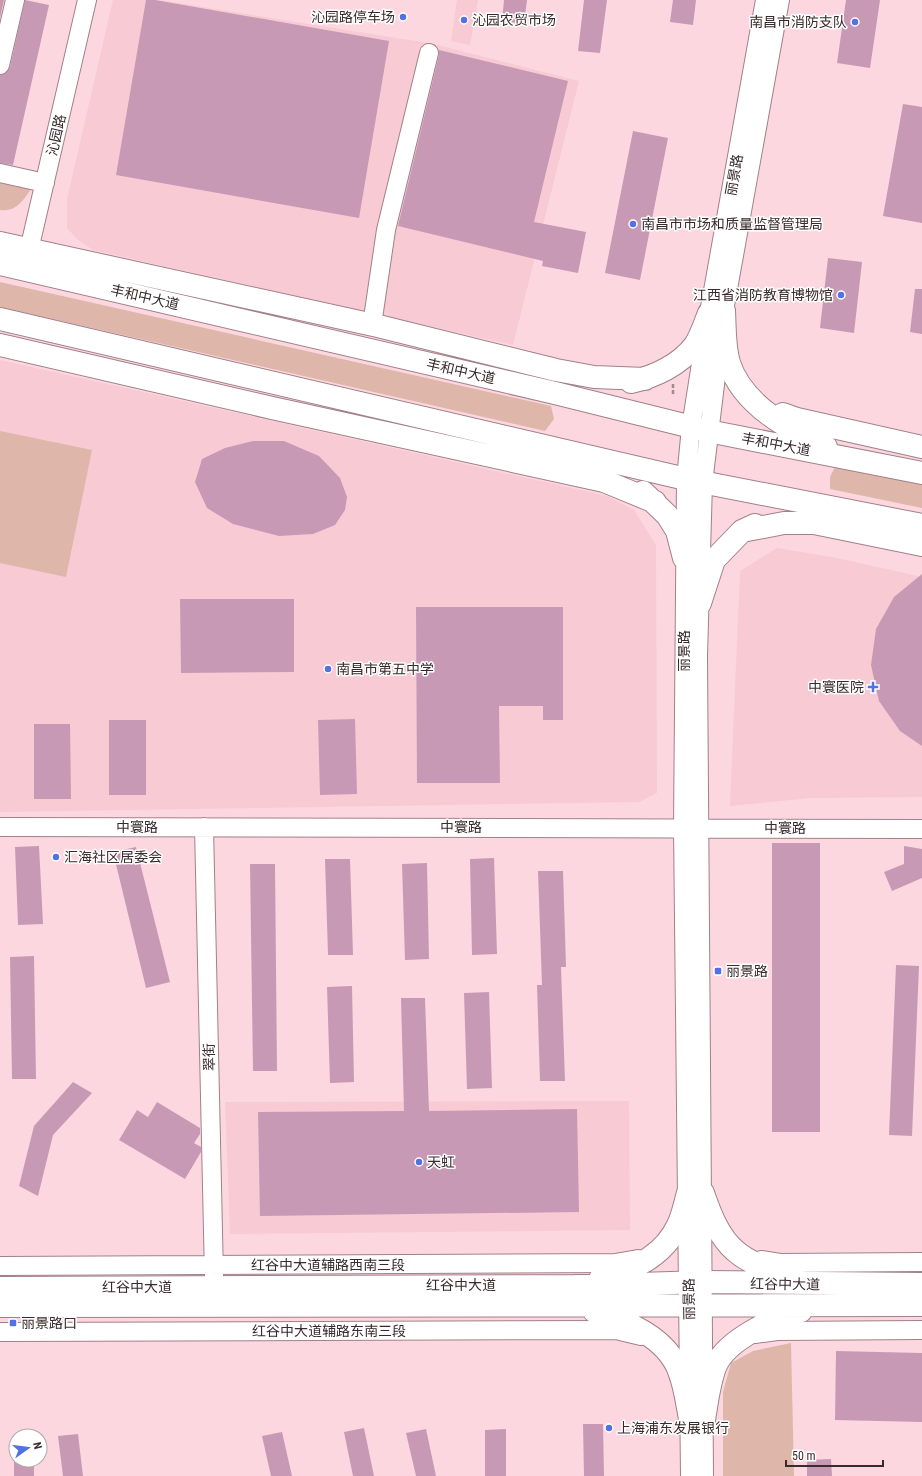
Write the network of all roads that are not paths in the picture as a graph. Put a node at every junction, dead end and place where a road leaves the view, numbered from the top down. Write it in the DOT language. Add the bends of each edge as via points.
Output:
graph roads {
  1 [pos="15,0"];
  2 [pos="87,0"];
  3 [pos="765,0"];
  4 [pos="780,0"];
  5 [pos="429,53"];
  6 [pos="0,65"];
  7 [pos="0,173"];
  8 [pos="45,183"];
  9 [pos="0,243"];
  10 [pos="27,259"];
  11 [pos="0,264"];
  12 [pos="717,312"];
  13 [pos="0,319"];
  14 [pos="372,325"];
  15 [pos="0,345"];
  16 [pos="645,379"];
  17 [pos="555,393"];
  18 [pos="752,399"];
  19 [pos="699,429"];
  20 [pos="922,447"];
  21 [pos="587,456"];
  22 [pos="850,459"];
  23 [pos="922,473"];
  24 [pos="694,481"];
  25 [pos="655,502"];
  26 [pos="833,508"];
  27 [pos="922,525"];
  28 [pos="742,532"];
  29 [pos="922,545"];
  30 [pos="684,558"];
  31 [pos="700,604"];
  32 [pos="0,827"];
  33 [pos="204,827"];
  34 [pos="692,827"];
  35 [pos="922,829"];
  36 [pos="695,1193"];
  37 [pos="736,1253"];
  38 [pos="656,1255"];
  39 [pos="922,1262"];
  40 [pos="0,1266"];
  41 [pos="214,1276"];
  42 [pos="696,1283"];
  43 [pos="922,1284"];
  44 [pos="820,1285"];
  45 [pos="0,1288"];
  46 [pos="574,1296"];
  47 [pos="696,1305"];
  48 [pos="826,1305"];
  49 [pos="922,1305"];
  50 [pos="0,1306"];
  51 [pos="922,1330"];
  52 [pos="0,1332"];
  53 [pos="739,1339"];
  54 [pos="656,1341"];
  55 [pos="697,1419"];
  56 [pos="690,1476"];
  57 [pos="704,1476"];
  1 -- 6 [label="street"];
  2 -- 8 [label="street, 沁园路"];
  3 -- 12 [label="street, 丽景路"];
  4 -- 12 [label="street, 丽景路"];
  5 -- 14 [label="street" via="386,230"];
  7 -- 8 [label="street"];
  8 -- 10 [label="street, 沁园路"];
  9 -- 10 [label="main road"];
  10 -- 11 [label="main road, 丰和中大道"];
  10 -- 14 [label="main road"];
  10 -- 17 [label="main road, 丰和中大道"];
  12 -- 16 [label="main road" via="695,344 679,360 660,373"];
  12 -- 18 [label="main road" via="737,381"];
  12 -- 19 [label="street, 丽景路"];
  13 -- 21 [label="main road"];
  14 -- 16 [label="main road" via="556,370 594,377"];
  15 -- 25 [label="main road" via="604,481"];
  16 -- 17 [label="main road"];
  17 -- 19 [label="main road, 丰和中大道"];
  18 -- 20 [label="main road" via="797,419"];
  18 -- 22 [label="main road" via="775,420"];
  19 -- 22 [label="main road, 丰和中大道"];
  19 -- 24 [label="street, 丽景路"];
  21 -- 24 [label="main road"];
  21 -- 25 [label="main road" via="627,480"];
  22 -- 23 [label="main road, 丰和中大道"];
  24 -- 26 [label="main road"];
  24 -- 30 [label="street, 丽景路"];
  24 -- 31 [label="street, 丽景路"];
  25 -- 30 [label="main road" via="677,531"];
  26 -- 27 [label="main road"];
  26 -- 28 [label="main road" via="764,521"];
  28 -- 29 [label="main road" via="784,523 814,523"];
  28 -- 31 [label="main road" via="714,560"];
  30 -- 34 [label="street, 丽景路"];
  31 -- 34 [label="street, 丽景路"];
  32 -- 33 [label="street, 中寰路"];
  33 -- 34 [label="street, 中寰路"];
  33 -- 41 [label="street, 翠街"];
  34 -- 35 [label="street, 中寰路"];
  34 -- 36 [label="street, 丽景路"];
  36 -- 37 [label="main road" via="722,1238"];
  36 -- 38 [label="main road" via="666,1246"];
  36 -- 42 [label="street, 丽景路"];
  37 -- 39 [label="street" via="780,1263"];
  37 -- 44 [label="main road" via="775,1272"];
  38 -- 41 [label="street, 红谷中大道辅路西南三段" via="616,1263"];
  38 -- 46 [label="main road" via="607,1277"];
  40 -- 41 [label="street, 红谷中大道辅路西南三段"];
  41 -- 45 [label="main road, 红谷中大道" via="107,1287"];
  41 -- 46 [label="main road, 红谷中大道" via="324,1285"];
  42 -- 44 [label="main road, 红谷中大道"];
  42 -- 46 [label="main road, 红谷中大道"];
  42 -- 47 [label="street, 丽景路"];
  43 -- 44 [label="main road, 红谷中大道"];
  46 -- 47 [label="main road, 红谷中大道"];
  46 -- 50 [label="main road, 红谷中大道"];
  46 -- 54 [label="main road"];
  47 -- 48 [label="main road, 红谷中大道"];
  47 -- 55 [label="street, 丽景路"];
  48 -- 49 [label="main road, 红谷中大道"];
  48 -- 53 [label="main road" via="793,1312"];
  51 -- 53 [label="street" via="777,1331"];
  52 -- 54 [label="street, 红谷中大道辅路东南三段" via="616,1330"];
  53 -- 55 [label="main road" via="716,1364"];
  54 -- 55 [label="main road" via="667,1351 679,1370"];
  55 -- 56 [label="street, 丽景路"];
  55 -- 57 [label="street, 丽景路"];
}
